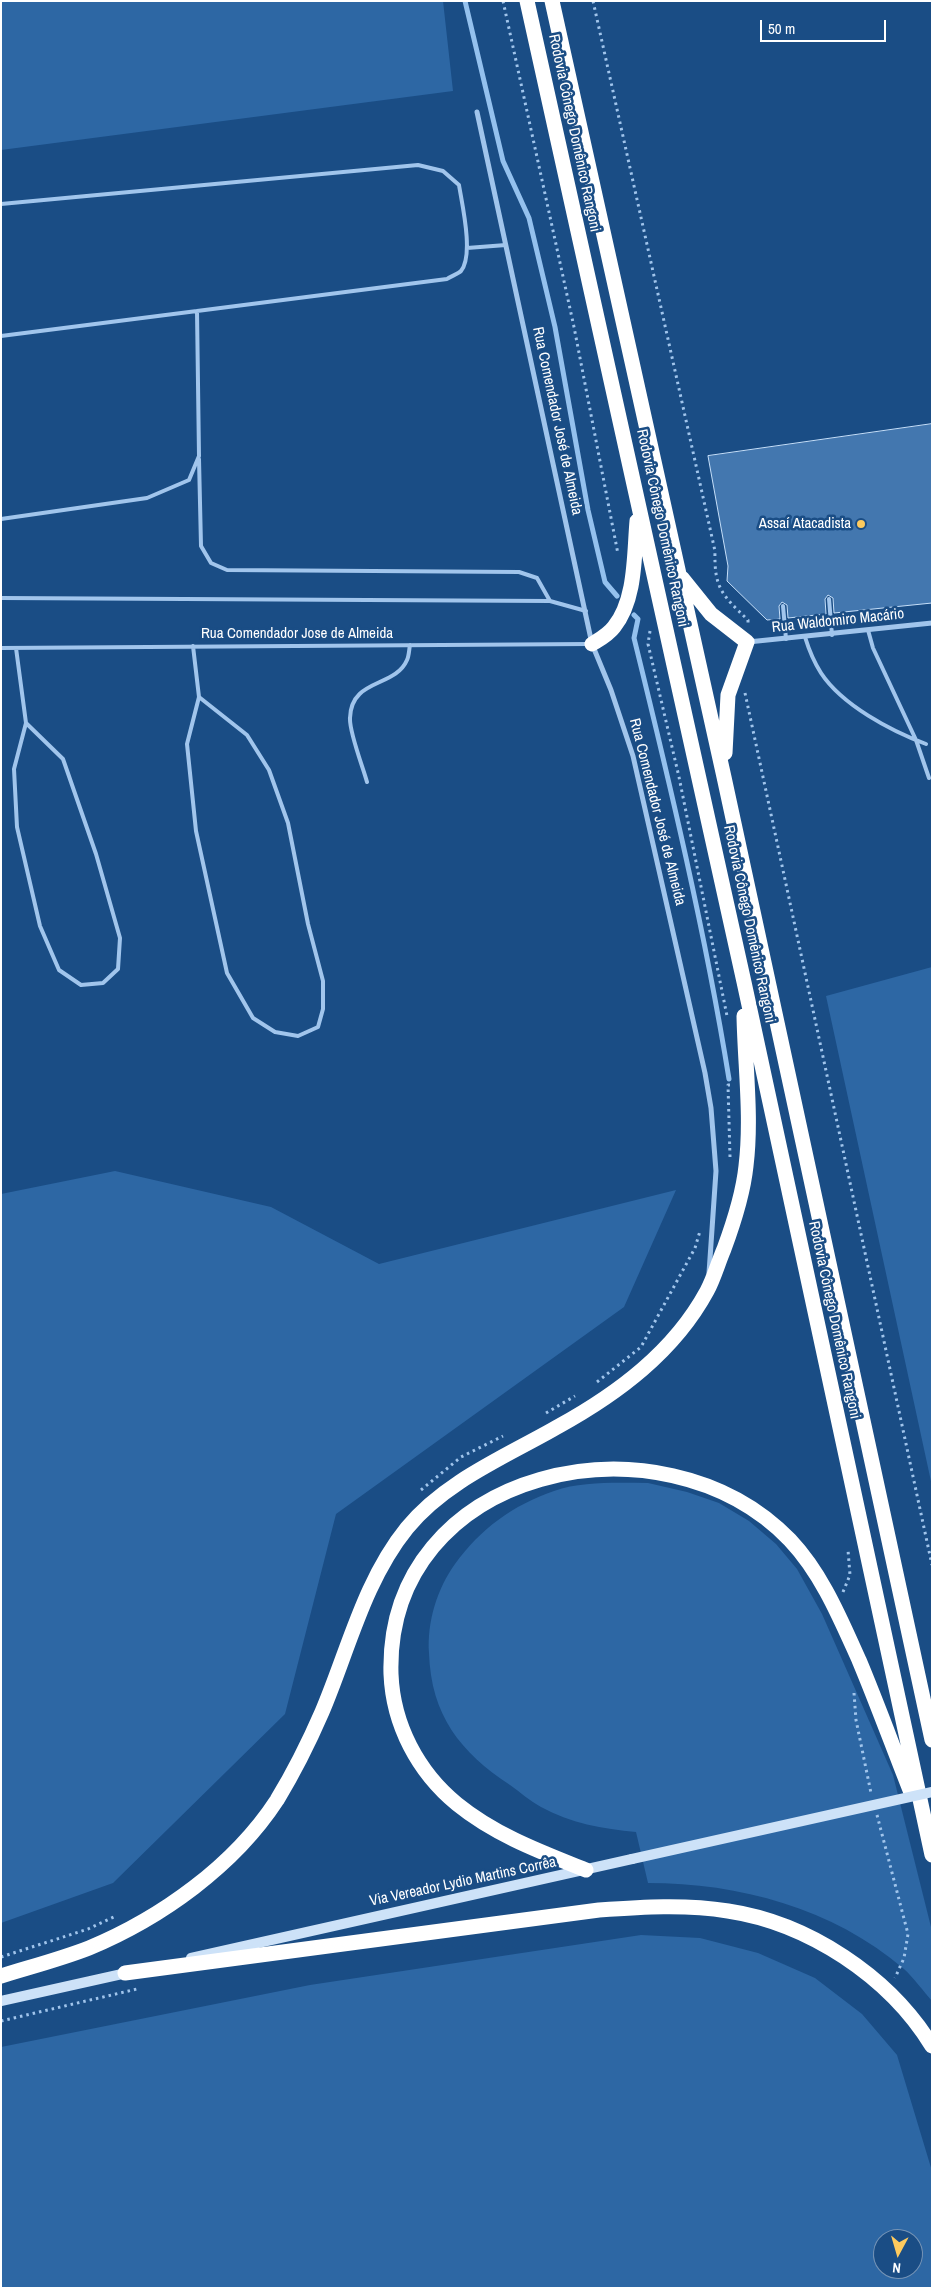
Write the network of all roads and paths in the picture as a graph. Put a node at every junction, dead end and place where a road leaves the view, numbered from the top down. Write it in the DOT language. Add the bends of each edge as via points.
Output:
graph roads {
  1 [pos="527,1"];
  2 [pos="552,1"];
  3 [pos="593,1"];
  4 [pos="477,112"];
  5 [pos="1,204"];
  6 [pos="506,245"];
  7 [pos="467,248"];
  8 [pos="197,311"];
  9 [pos="1,336"];
  10 [pos="199,456"];
  11 [pos="638,505"];
  12 [pos="1,519"];
  13 [pos="679,572"];
  14 [pos="1,598"];
  15 [pos="829,598"];
  16 [pos="550,602"];
  17 [pos="784,606"];
  18 [pos="586,611"];
  19 [pos="932,623"];
  20 [pos="868,630"];
  21 [pos="832,634"];
  22 [pos="805,637"];
  23 [pos="786,639"];
  24 [pos="747,642"];
  25 [pos="592,644"];
  26 [pos="410,645"];
  27 [pos="193,646"];
  28 [pos="1,648"];
  29 [pos="16,648"];
  30 [pos="745,692"];
  31 [pos="199,697"];
  32 [pos="26,723"];
  33 [pos="916,740"];
  34 [pos="926,744"];
  35 [pos="724,777"];
  36 [pos="930,778"];
  37 [pos="367,782"];
  38 [pos="744,982"];
  39 [pos="707,1290"];
  40 [pos="847,1541"];
  41 [pos="932,1565"];
  42 [pos="835,1608"];
  43 [pos="854,1688"];
  44 [pos="932,1740"];
  45 [pos="932,1792"];
  46 [pos="873,1798"];
  47 [pos="875,1806"];
  48 [pos="927,1833"];
  49 [pos="932,1855"];
  50 [pos="586,1870"];
  51 [pos="125,1973"];
  52 [pos="1,1976"];
  53 [pos="893,1981"];
  54 [pos="139,1988"];
  55 [pos="1,2001"];
  56 [pos="1,2021"];
  57 [pos="932,2046"];
  1 -- 11 [label="highway, Rodovia Cônego Domênico Rangoni"];
  2 -- 13 [label="highway, Rodovia Cônego Domênico Rangoni"];
  3 -- 24 [label="path" via="713,542 715,575 723,593 748,620"];
  4 -- 6 [label="street, Rua Comendador José de Almeida"];
  5 -- 7 [label="lane" via="418,165 443,170 459,185"];
  6 -- 7 [label="lane"];
  6 -- 18 [label="street, Rua Comendador José de Almeida"];
  7 -- 8 [label="lane" via="461,271 447,279"];
  8 -- 9 [label="lane"];
  8 -- 10 [label="lane"];
  10 -- 12 [label="lane" via="189,480 147,498"];
  10 -- 16 [label="lane" via="201,546 211,563 227,570 519,572 537,578"];
  11 -- 25 [label="highway" via="627,602 614,628"];
  11 -- 38 [label="highway, Rodovia Cônego Domênico Rangoni"];
  13 -- 24 [label="highway" via="710,614"];
  13 -- 35 [label="highway, Rodovia Cônego Domênico Rangoni"];
  14 -- 16 [label="lane"];
  15 -- 21 [label="lane"];
  16 -- 18 [label="lane"];
  17 -- 23 [label="lane"];
  18 -- 25 [label="street, Rua Comendador José de Almeida"];
  19 -- 20 [label="street, Rua Waldomiro Macário"];
  20 -- 21 [label="street, Rua Waldomiro Macário"];
  20 -- 33 [label="lane" via="872,648"];
  21 -- 22 [label="street, Rua Waldomiro Macário"];
  22 -- 23 [label="street, Rua Waldomiro Macário"];
  22 -- 33 [label="lane" via="821,674 840,694 899,734"];
  23 -- 24 [label="street, Rua Waldomiro Macário"];
  24 -- 35 [label="highway" via="728,695"];
  25 -- 26 [label="lane, Rua Comendador Jose de Almeida"];
  25 -- 39 [label="street, Rua Comendador José de Almeida" via="633,756 705,1073 716,1171"];
  26 -- 27 [label="lane, Rua Comendador Jose de Almeida"];
  26 -- 37 [label="lane" via="407,661 399,670 366,688 354,699 349,719"];
  27 -- 29 [label="lane, Rua Comendador Jose de Almeida"];
  27 -- 31 [label="lane"];
  28 -- 29 [label="lane, Rua Comendador Jose de Almeida"];
  29 -- 32 [label="lane"];
  30 -- 41 [label="path"];
  31 -- 31 [label="lane" via="188,744 196,830 227,973 253,1018 275,1032 298,1036 318,1027 323,1008 323,981 288,823 269,770 247,735"];
  32 -- 32 [label="lane" via="63,759 96,854 120,938 118,969 104,983 81,985 59,970 40,926 16,828 14,769"];
  33 -- 34 [label="lane"];
  33 -- 36 [label="lane"];
  35 -- 44 [label="highway, Rodovia Cônego Domênico Rangoni"];
  38 -- 39 [label="highway" via="746,1166 737,1212"];
  38 -- 48 [label="highway, Rodovia Cônego Domênico Rangoni"];
  39 -- 52 [label="highway" via="677,1334 635,1376 580,1414 461,1481 422,1511 407,1528 378,1574 322,1712 295,1767 276,1801 223,1862 192,1890 121,1933 86,1949"];
  40 -- 42 [label="path" via="850,1575"];
  42 -- 48 [label="highway"];
  42 -- 50 [label="highway" via="813,1567 789,1539 758,1512 722,1492 687,1479 642,1469 588,1470 540,1477 479,1505 453,1526 415,1573 399,1611 392,1639 395,1711 402,1730 423,1768 457,1804 499,1832"];
  43 -- 46 [label="path" via="856,1720"];
  45 -- 50 [label="main road, Via Vereador Lydio Martins Corrêa, bridge"];
  47 -- 53 [label="path" via="908,1934 904,1958"];
  48 -- 49 [label="highway, Rodovia Cônego Domênico Rangoni"];
  50 -- 51 [label="main road, Via Vereador Lydio Martins Corrêa"];
  51 -- 55 [label="main road, Via Vereador Lydio Martins Corrêa"];
  51 -- 57 [label="highway" via="599,1910 702,1908 750,1915 772,1922 839,1954 887,1992"];
  54 -- 56 [label="path"];
}
